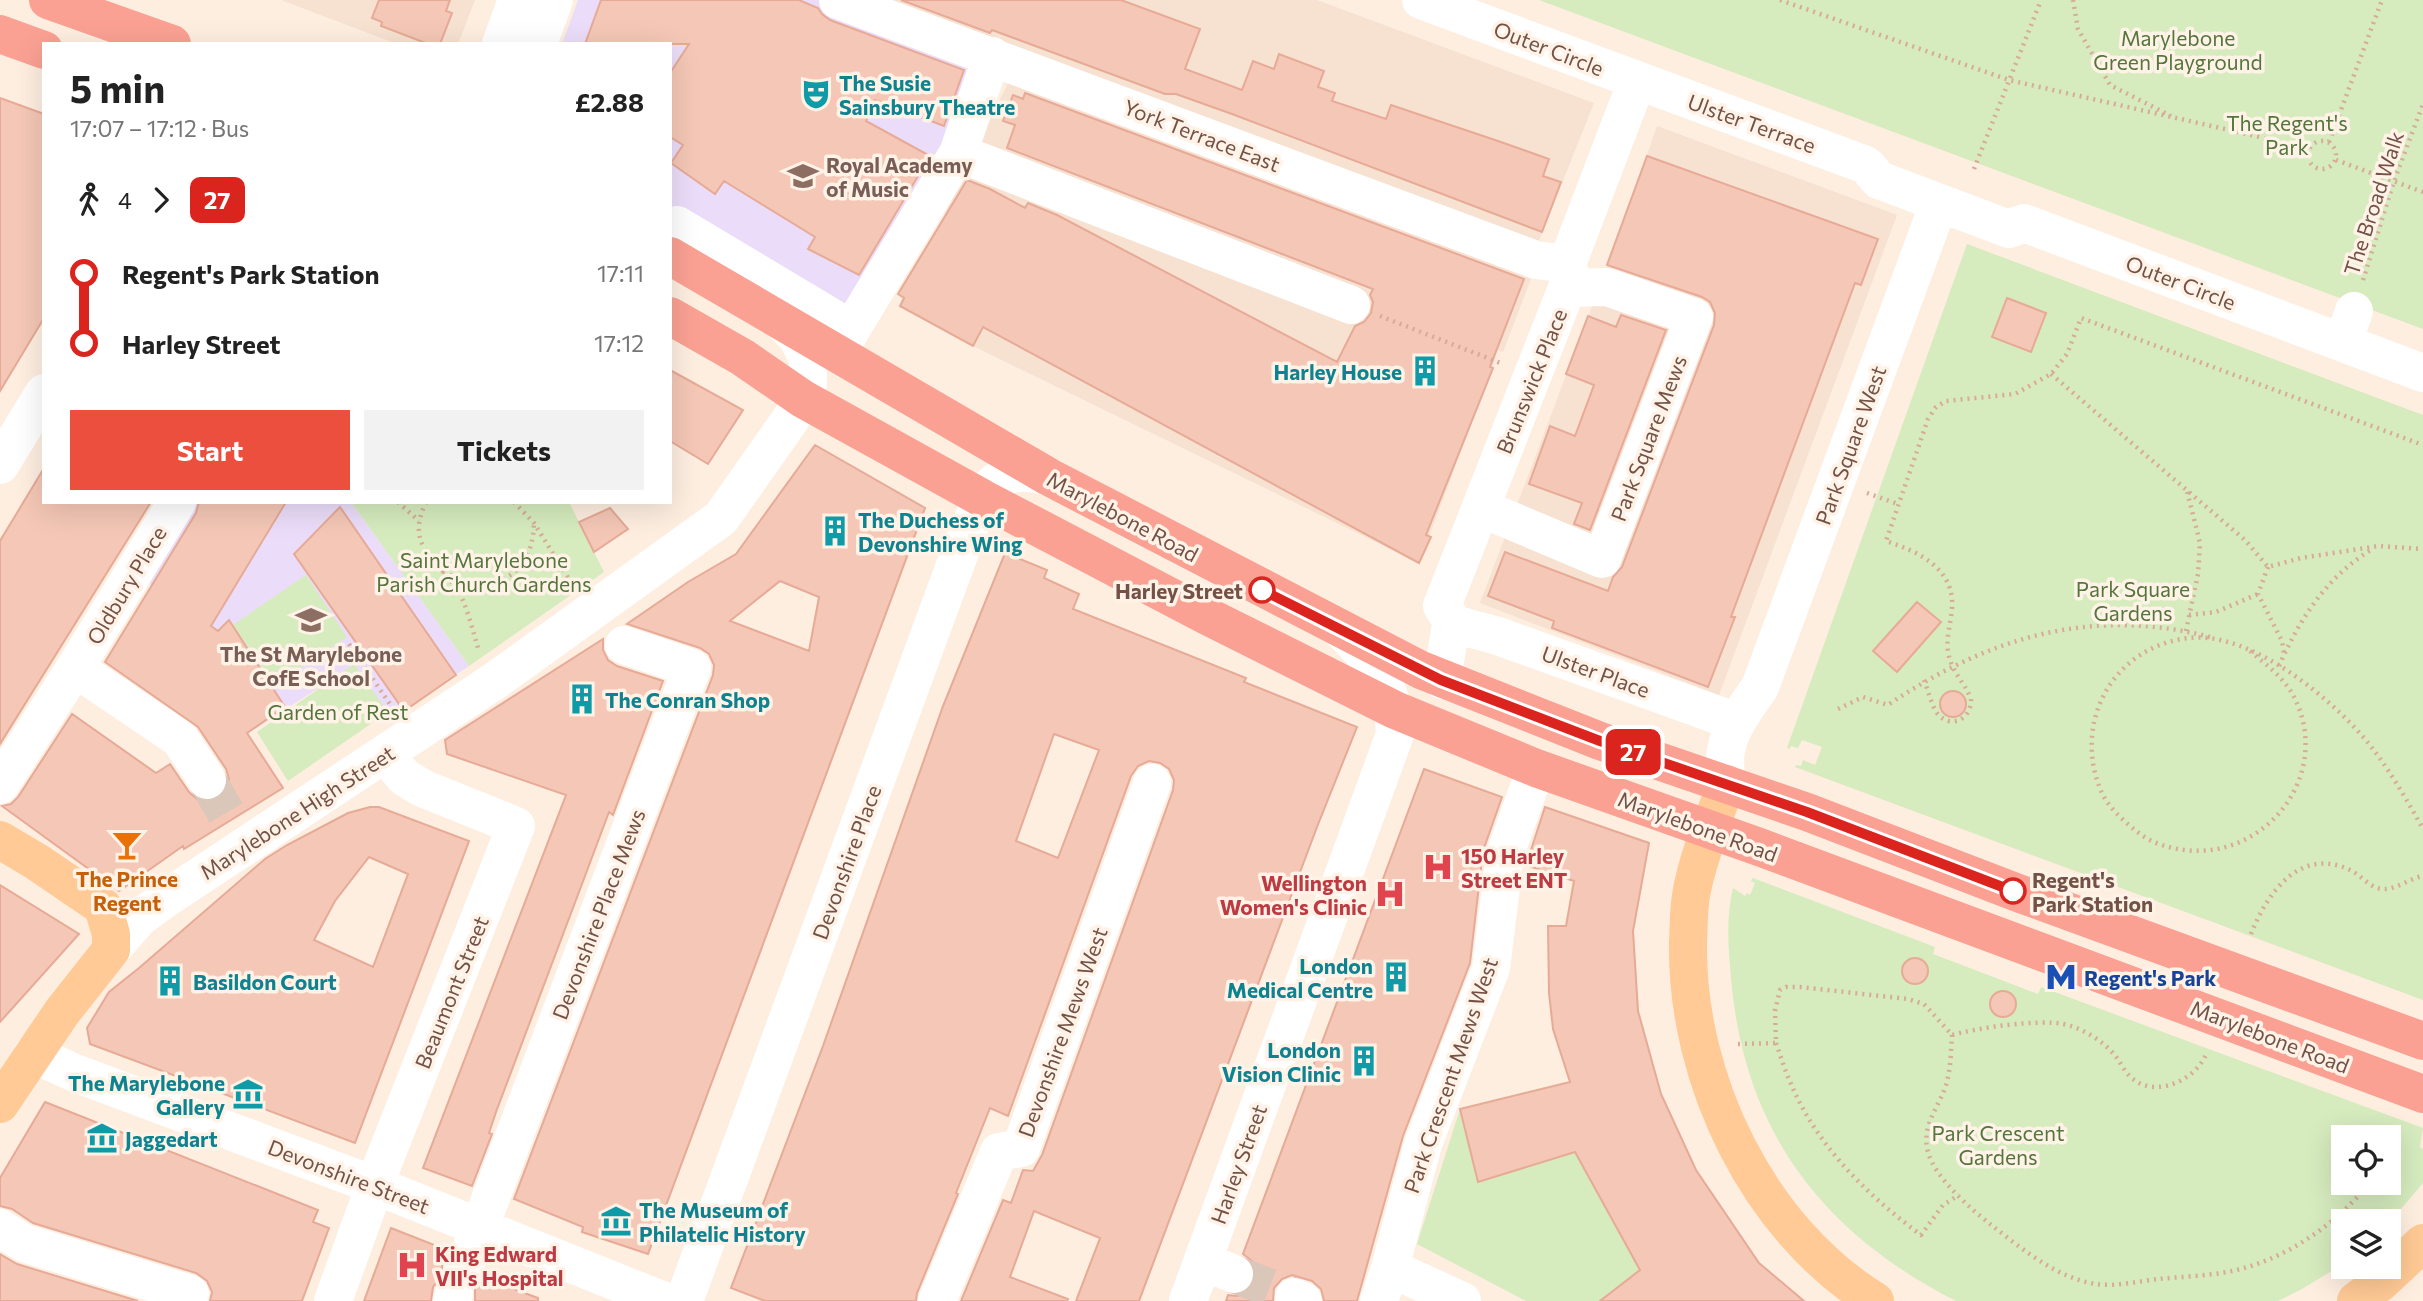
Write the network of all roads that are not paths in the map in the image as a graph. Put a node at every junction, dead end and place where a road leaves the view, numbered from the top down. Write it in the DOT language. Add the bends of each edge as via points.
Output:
graph roads {
  1 [pos="48,0"];
  2 [pos="517,0"];
  3 [pos="554,0"];
  4 [pos="838,0"];
  5 [pos="1421,0"];
  6 [pos="0,34"];
  7 [pos="166,42"];
  8 [pos="502,42"];
  9 [pos="539,42"];
  10 [pos="42,49"];
  11 [pos="992,56"];
  12 [pos="1637,81"];
  13 [pos="958,153"];
  14 [pos="1866,165"];
  15 [pos="1939,203"];
  16 [pos="2024,223"];
  17 [pos="672,234"];
  18 [pos="672,257"];
  19 [pos="1567,276"];
  20 [pos="1351,305"];
  21 [pos="672,317"];
  22 [pos="777,317"];
  23 [pos="844,341"];
  24 [pos="2423,373"];
  25 [pos="42,396"];
  26 [pos="803,399"];
  27 [pos="0,465"];
  28 [pos="1049,477"];
  29 [pos="982,498"];
  30 [pos="176,504"];
  31 [pos="1480,509"];
  32 [pos="600,621"];
  33 [pos="1454,624"];
  34 [pos="1342,631"];
  35 [pos="75,668"];
  36 [pos="1441,680"];
  37 [pos="1760,687"];
  38 [pos="1395,710"];
  39 [pos="1737,722"];
  40 [pos="385,754"];
  41 [pos="1536,768"];
  42 [pos="207,780"];
  43 [pos="1152,783"];
  44 [pos="1726,784"];
  45 [pos="0,785"];
  46 [pos="1709,831"];
  47 [pos="0,840"];
  48 [pos="165,899"];
  49 [pos="103,907"];
  50 [pos="111,950"];
  51 [pos="2423,1041"];
  52 [pos="33,1054"];
  53 [pos="2423,1094"];
  54 [pos="0,1104"];
  55 [pos="374,1185"];
  56 [pos="479,1226"];
  57 [pos="0,1228"];
  58 [pos="2423,1243"];
  59 [pos="1384,1285"];
  60 [pos="456,1289"];
  61 [pos="186,1301"];
  62 [pos="332,1301"];
  63 [pos="664,1301"];
  64 [pos="684,1301"];
  65 [pos="937,1301"];
  66 [pos="1188,1301"];
  67 [pos="1462,1301"];
  68 [pos="1875,1301"];
  69 [pos="2356,1301"];
  1 -- 7 [label="highway"];
  2 -- 8 [label="street"];
  3 -- 9 [label="street"];
  4 -- 11 [label="street, York Terrace East"];
  5 -- 12 [label="street, Outer Circle"];
  6 -- 10 [label="highway"];
  11 -- 13 [label="street"];
  11 -- 19 [label="street, York Terrace East" via="1536,260"];
  12 -- 14 [label="street, Ulster Terrace"];
  12 -- 19 [label="street, Brunswick Place"];
  13 -- 20 [label="street"];
  13 -- 23 [label="street"];
  14 -- 15 [label="street, Ulster Terrace" via="1879,180"];
  14 -- 16 [label="street, Ulster Terrace" via="1889,158 1901,162 2016,205"];
  15 -- 16 [label="street, Outer Circle" via="2009,229"];
  15 -- 37 [label="street, Park Square West"];
  16 -- 24 [label="street, Outer Circle" via="2349,327"];
  17 -- 23 [label="street" via="677,225"];
  18 -- 22 [label="highway, Marylebone Road"];
  19 -- 31 [label="street, Brunswick Place"];
  19 -- 31 [label="street, Park Square Mews" via="1693,317 1602,559"];
  21 -- 26 [label="highway, Marylebone Road"];
  22 -- 23 [label="highway, Marylebone Road"];
  22 -- 26 [label="street" via="797,337 808,359"];
  23 -- 28 [label="highway, Marylebone Road"];
  25 -- 27 [label="street"];
  26 -- 29 [label="highway, Marylebone Road"];
  26 -- 32 [label="street, Marylebone High Street" via="721,518"];
  28 -- 29 [label="street, Devonshire Place" via="1020,472 1006,475"];
  28 -- 34 [label="highway, Marylebone Road"];
  29 -- 38 [label="highway, Marylebone Road"];
  29 -- 64 [label="street, Devonshire Place"];
  30 -- 35 [label="street, Oldbury Place"];
  31 -- 33 [label="street, Brunswick Place" via="1442,606"];
  32 -- 40 [label="street, Marylebone High Street" via="488,669"];
  32 -- 56 [label="street, Devonshire Place Mews" via="692,668"];
  33 -- 36 [label="street, Brunswick Place"];
  33 -- 39 [label="street, Ulster Place"];
  34 -- 36 [label="highway, Marylebone Road"];
  34 -- 38 [label="street" via="1377,670"];
  35 -- 42 [label="street, Oldbury Place" via="180,739"];
  35 -- 45 [label="street, Oldbury Place"];
  36 -- 44 [label="highway, Marylebone Road"];
  37 -- 39 [label="street, Park Square West"];
  37 -- 44 [label="street, Park Square West" via="1761,716 1751,744"];
  38 -- 41 [label="highway, Marylebone Road"];
  38 -- 66 [label="street, Harley Street" via="1395,734 1218,1268"];
  39 -- 44 [label="street, Park Square West" via="1725,751"];
  40 -- 48 [label="street, Marylebone High Street" via="241,833"];
  40 -- 55 [label="street, Beaumont Street" via="404,777 422,788 516,826"];
  41 -- 46 [label="highway, Marylebone Road"];
  41 -- 59 [label="street, Park Crescent Mews West" via="1505,854 1491,968 1423,1144"];
  43 -- 65 [label="street, Devonshire Mews West" via="1021,1148 999,1152"];
  44 -- 46 [label="main road, Park Square West"];
  44 -- 51 [label="highway, Marylebone Road"];
  46 -- 53 [label="highway, Marylebone Road"];
  46 -- 68 [label="main road, Park Square West" via="1692,891 1688,967 1694,1023 1722,1115 1752,1173 1783,1216 1816,1256"];
  47 -- 49 [label="main road"];
  48 -- 49 [label="street, Marylebone High Street"];
  48 -- 50 [label="street, Marylebone High Street" via="139,918"];
  49 -- 50 [label="main road"];
  50 -- 52 [label="main road, Marylebone High Street"];
  52 -- 54 [label="main road, Marylebone High Street"];
  52 -- 55 [label="street, Devonshire Street"];
  55 -- 56 [label="street, Devonshire Street"];
  55 -- 62 [label="street, Beaumont Street"];
  56 -- 60 [label="street"];
  56 -- 63 [label="street, Devonshire Street"];
  57 -- 61 [label="street" via="24,1243 190,1294"];
  58 -- 69 [label="main road"];
  59 -- 67 [label="street"];
}
